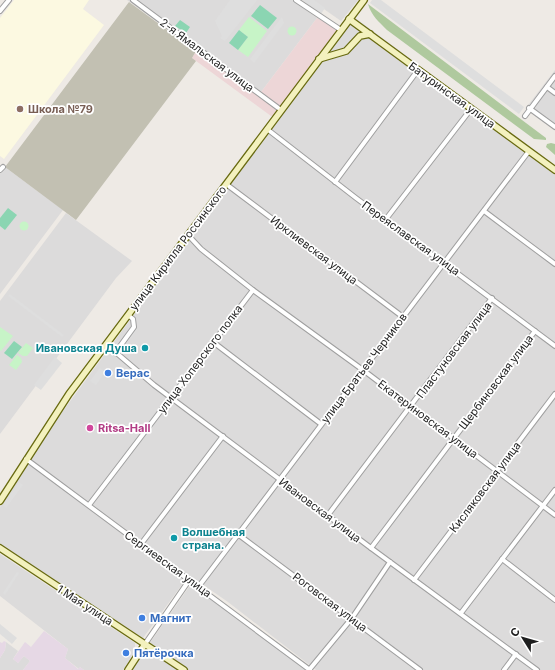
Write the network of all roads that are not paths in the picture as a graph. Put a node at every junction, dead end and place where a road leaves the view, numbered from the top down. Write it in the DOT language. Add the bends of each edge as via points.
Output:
graph roads {
  1 [pos="9,0"];
  2 [pos="133,0"];
  3 [pos="296,0"];
  4 [pos="364,0"];
  5 [pos="0,11"];
  6 [pos="349,19"];
  7 [pos="341,30"];
  8 [pos="370,34"];
  9 [pos="319,59"];
  10 [pos="418,70"];
  11 [pos="555,76"];
  12 [pos="547,87"];
  13 [pos="555,93"];
  14 [pos="530,108"];
  15 [pos="471,109"];
  16 [pos="281,110"];
  17 [pos="525,116"];
  18 [pos="555,127"];
  19 [pos="267,129"];
  20 [pos="529,151"];
  21 [pos="555,170"];
  22 [pos="335,182"];
  23 [pos="226,184"];
  24 [pos="484,211"];
  25 [pos="386,219"];
  26 [pos="188,235"];
  27 [pos="445,263"];
  28 [pos="555,264"];
  29 [pos="253,290"];
  30 [pos="492,298"];
  31 [pos="128,316"];
  32 [pos="403,317"];
  33 [pos="535,331"];
  34 [pos="214,342"];
  35 [pos="106,344"];
  36 [pos="555,346"];
  37 [pos="115,353"];
  38 [pos="363,370"];
  39 [pos="555,394"];
  40 [pos="171,397"];
  41 [pos="412,406"];
  42 [pos="321,424"];
  43 [pos="223,436"];
  44 [pos="454,438"];
  45 [pos="26,459"];
  46 [pos="497,472"];
  47 [pos="280,479"];
  48 [pos="555,490"];
  49 [pos="2,491"];
  50 [pos="0,501"];
  51 [pos="90,505"];
  52 [pos="543,506"];
  53 [pos="328,515"];
  54 [pos="555,515"];
  55 [pos="239,535"];
  56 [pos="141,544"];
  57 [pos="0,548"];
  58 [pos="371,548"];
  59 [pos="502,559"];
  60 [pos="390,562"];
  61 [pos="190,579"];
  62 [pos="414,580"];
  63 [pos="199,586"];
  64 [pos="555,600"];
  65 [pos="461,613"];
  66 [pos="352,618"];
  67 [pos="144,643"];
  68 [pos="516,654"];
  69 [pos="128,670"];
  70 [pos="184,670"];
  71 [pos="309,670"];
  72 [pos="420,670"];
  73 [pos="504,670"];
  74 [pos="537,670"];
  1 -- 5 [label="street"];
  2 -- 16 [label="street, 2-я Ямальская улица"];
  3 -- 7 [label="street"];
  4 -- 6 [label="main road, улица Кирилла Россинского"];
  6 -- 7 [label="main road, улица Кирилла Россинского"];
  6 -- 8 [label="main road, Батуринская улица"];
  7 -- 9 [label="main road, улица Кирилла Россинского"];
  8 -- 9 [label="main road" via="360,36 346,51"];
  8 -- 10 [label="main road, Батуринская улица"];
  9 -- 16 [label="main road, улица Кирилла Россинского"];
  10 -- 15 [label="main road, Батуринская улица"];
  10 -- 22 [label="street"];
  11 -- 12 [label="street"];
  12 -- 13 [label="street"];
  12 -- 14 [label="street"];
  14 -- 17 [label="street"];
  14 -- 18 [label="street"];
  15 -- 20 [label="main road, Батуринская улица"];
  15 -- 25 [label="street"];
  16 -- 19 [label="main road, улица Кирилла Россинского"];
  19 -- 22 [label="street, Переяславская улица"];
  19 -- 23 [label="main road, улица Кирилла Россинского"];
  20 -- 21 [label="main road, Батуринская улица"];
  20 -- 24 [label="street, улица Братьев Черников"];
  22 -- 25 [label="street, Переяславская улица"];
  23 -- 26 [label="main road, улица Кирилла Россинского"];
  23 -- 32 [label="street, Ирклиевская улица"];
  24 -- 27 [label="street, улица Братьев Черников"];
  24 -- 28 [label="street"];
  25 -- 27 [label="street, Переяславская улица"];
  26 -- 29 [label="street, Екатериновская улица" via="201,249"];
  26 -- 31 [label="main road, улица Кирилла Россинского"];
  27 -- 30 [label="street, Переяславская улица"];
  27 -- 32 [label="street, улица Братьев Черников"];
  29 -- 34 [label="street, улица Хоперского полка"];
  29 -- 38 [label="street, Екатериновская улица"];
  30 -- 33 [label="street, Переяславская улица"];
  30 -- 41 [label="street, Пластуновская улица"];
  31 -- 35 [label="main road, улица Кирилла Россинского"];
  31 -- 37 [label="street" via="133,319 134,327"];
  32 -- 38 [label="street, улица Братьев Черников"];
  33 -- 36 [label="street, Переяславская улица"];
  33 -- 44 [label="street, Щербиновская улица"];
  34 -- 40 [label="street, улица Хоперского полка"];
  34 -- 42 [label="street"];
  35 -- 37 [label="street, Ивановская улица"];
  35 -- 45 [label="main road, улица Кирилла Россинского" via="61,405"];
  37 -- 40 [label="street, Ивановская улица"];
  38 -- 41 [label="street, Екатериновская улица"];
  38 -- 42 [label="street, улица Братьев Черников"];
  39 -- 46 [label="street, Кисляковская улица"];
  40 -- 43 [label="street, Ивановская улица"];
  40 -- 51 [label="street, улица Хоперского полка"];
  41 -- 44 [label="street, Екатериновская улица"];
  41 -- 53 [label="street, Пластуновская улица"];
  42 -- 47 [label="street, улица Братьев Черников"];
  43 -- 47 [label="street, Ивановская улица"];
  43 -- 56 [label="street"];
  44 -- 46 [label="street, Екатериновская улица"];
  44 -- 58 [label="street, Щербиновская улица"];
  45 -- 49 [label="main road, улица Кирилла Россинского"];
  45 -- 51 [label="street, Сергиевская улица"];
  46 -- 52 [label="street, Екатериновская улица"];
  46 -- 62 [label="street, Кисляковская улица"];
  47 -- 53 [label="street, Ивановская улица"];
  47 -- 55 [label="street, улица Братьев Черников"];
  48 -- 52 [label="street"];
  49 -- 50 [label="main road, улица Кирилла Россинского"];
  51 -- 56 [label="street, Сергиевская улица"];
  52 -- 54 [label="street, Екатериновская улица"];
  52 -- 59 [label="street"];
  53 -- 58 [label="street, Ивановская улица"];
  55 -- 63 [label="street, улица Братьев Черников"];
  55 -- 66 [label="street, Роговская улица"];
  56 -- 61 [label="street, Сергиевская улица"];
  57 -- 67 [label="main road, 1 Мая улица"];
  58 -- 60 [label="street, Ивановская улица"];
  59 -- 64 [label="street"];
  59 -- 65 [label="street"];
  60 -- 62 [label="street, Ивановская улица"];
  60 -- 66 [label="street"];
  61 -- 63 [label="street, Сергиевская улица"];
  61 -- 67 [label="street"];
  62 -- 65 [label="street, Ивановская улица"];
  63 -- 71 [label="street, Сергиевская улица"];
  65 -- 68 [label="street, Ивановская улица"];
  66 -- 71 [label="street"];
  66 -- 72 [label="street, Роговская улица"];
  67 -- 69 [label="main road"];
  67 -- 70 [label="main road, 1 Мая улица"];
  68 -- 73 [label="street"];
  68 -- 74 [label="street, Ивановская улица"];
}
